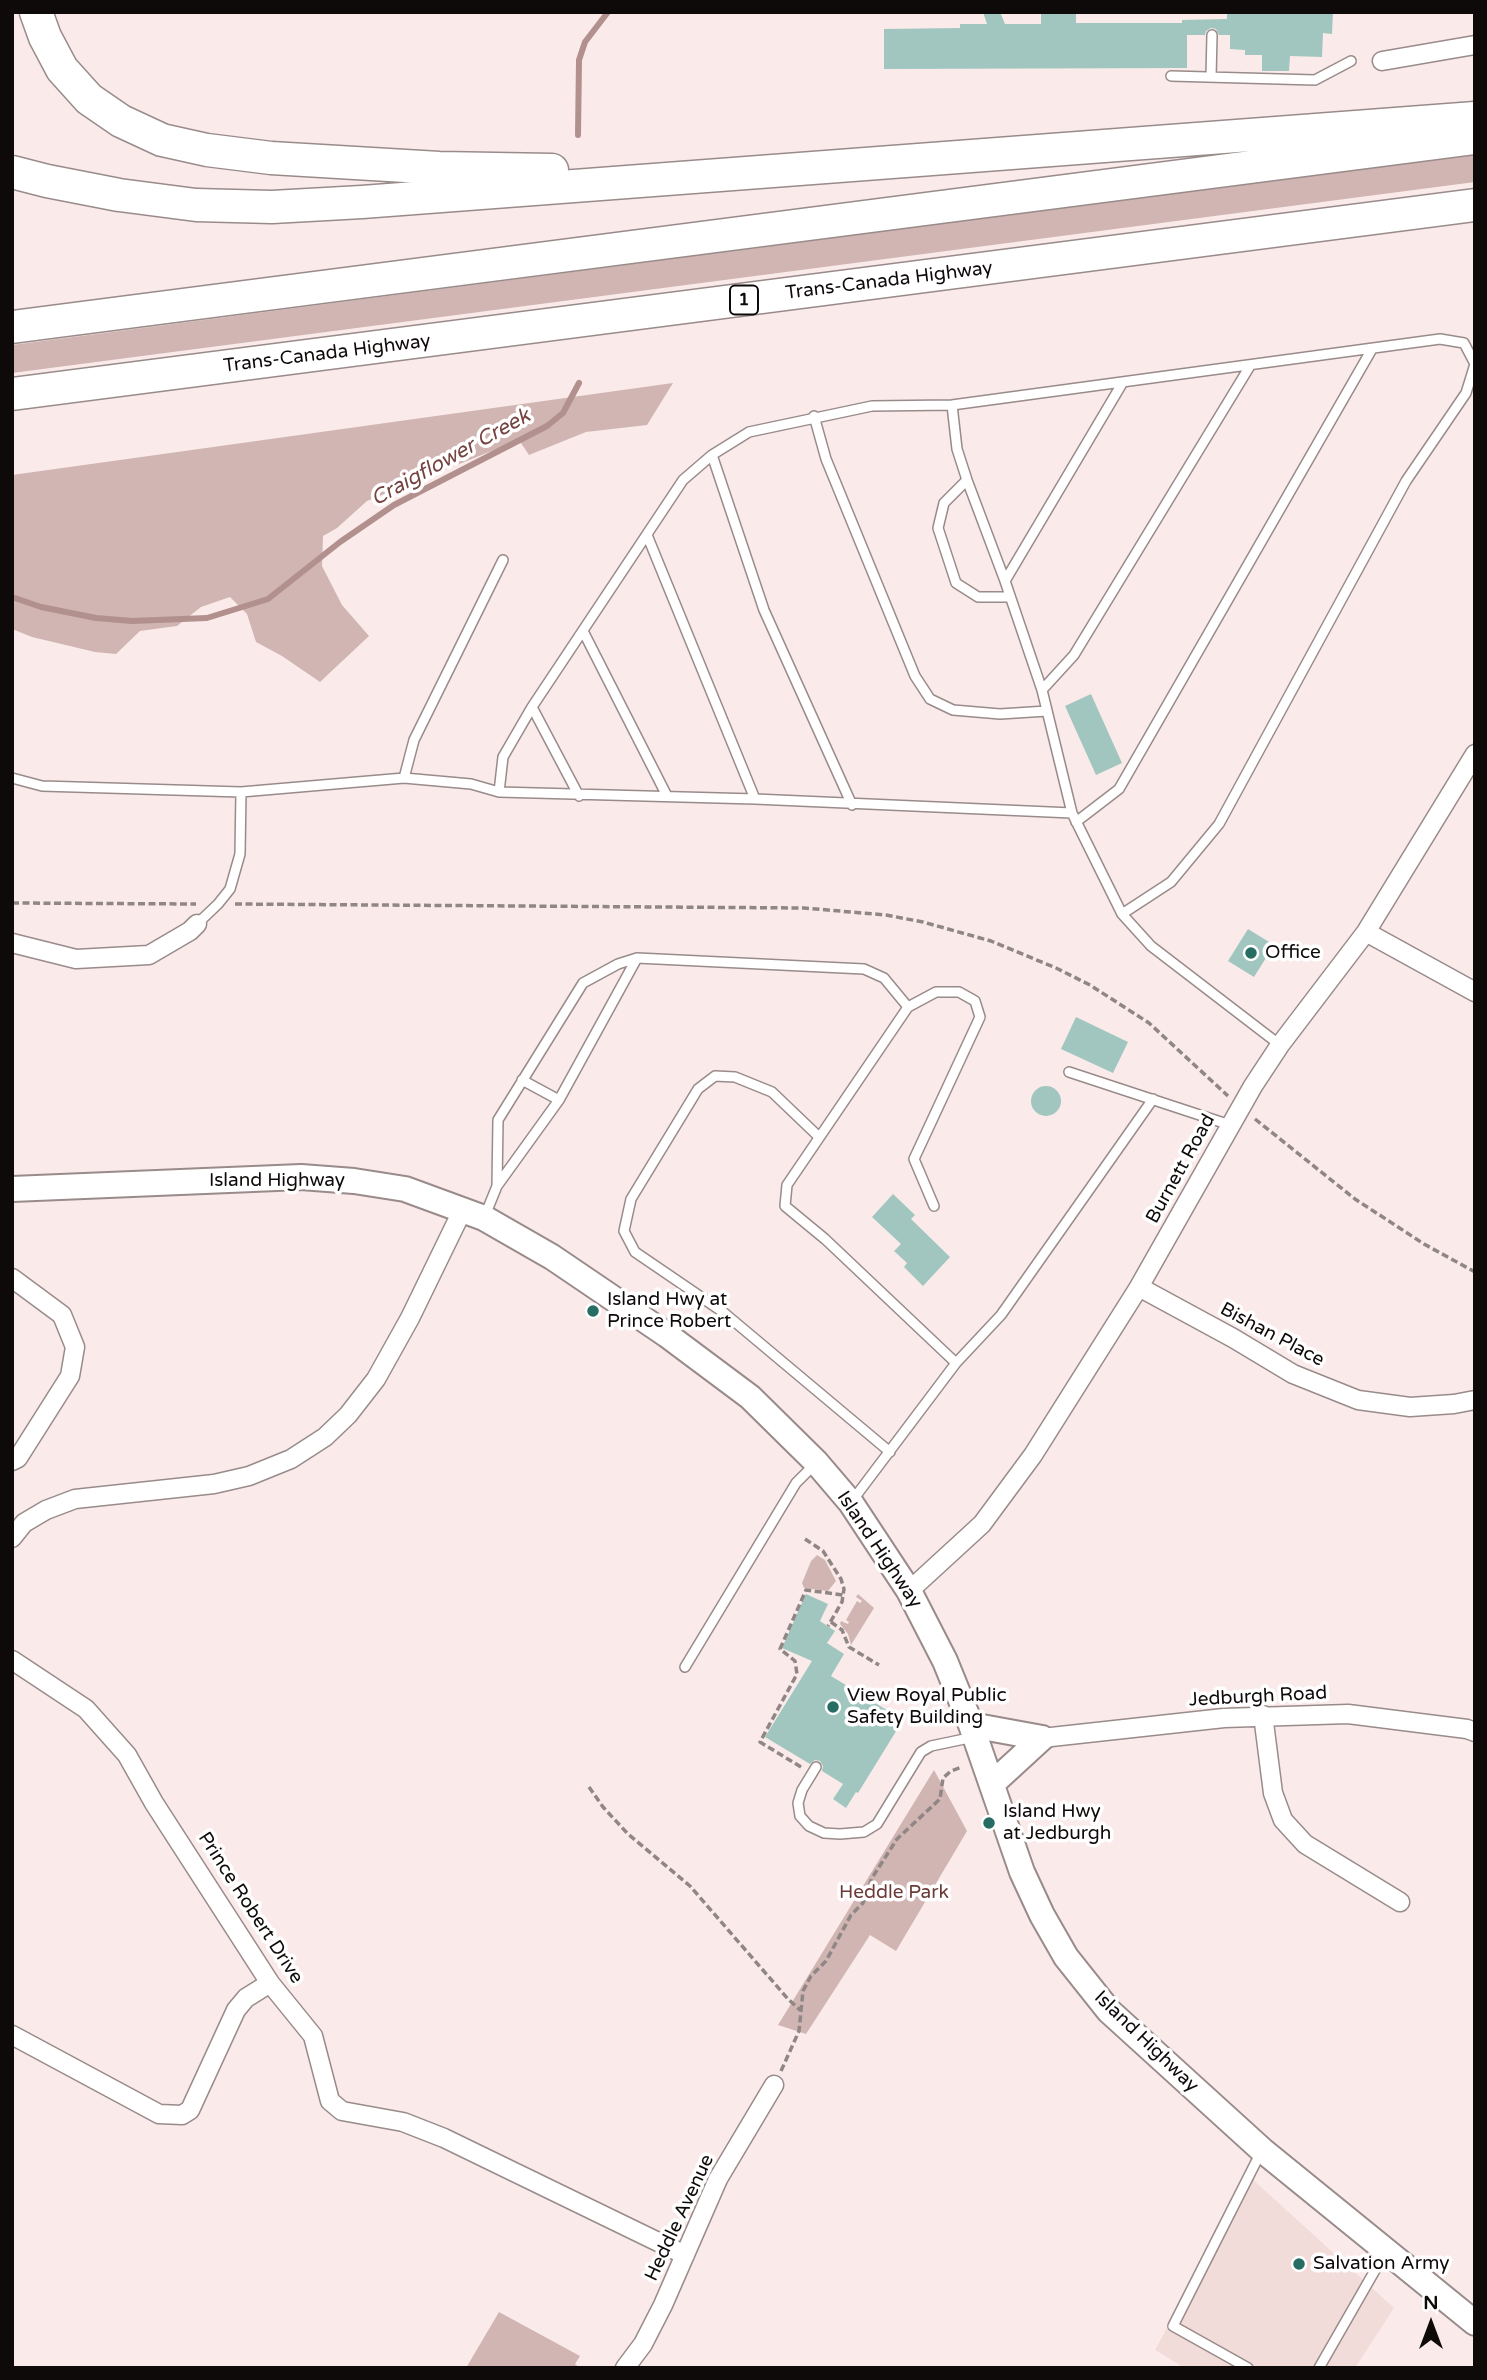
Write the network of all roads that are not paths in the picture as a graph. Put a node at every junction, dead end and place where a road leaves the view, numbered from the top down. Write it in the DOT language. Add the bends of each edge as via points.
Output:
graph roads {
  1 [pos="36,12"];
  2 [pos="1212,35"];
  3 [pos="1475,45"];
  4 [pos="1351,61"];
  5 [pos="1382,61"];
  6 [pos="1171,76"];
  7 [pos="1211,77"];
  8 [pos="1475,118"];
  9 [pos="1475,138"];
  10 [pos="12,172"];
  11 [pos="746,172"];
  12 [pos="1475,205"];
  13 [pos="12,327"];
  14 [pos="1373,349"];
  15 [pos="1250,366"];
  16 [pos="1123,382"];
  17 [pos="12,394"];
  18 [pos="952,405"];
  19 [pos="814,416"];
  20 [pos="712,455"];
  21 [pos="967,480"];
  22 [pos="647,535"];
  23 [pos="503,560"];
  24 [pos="1005,581"];
  25 [pos="1010,597"];
  26 [pos="583,631"];
  27 [pos="1042,690"];
  28 [pos="532,707"];
  29 [pos="1046,711"];
  30 [pos="1475,754"];
  31 [pos="12,778"];
  32 [pos="404,778"];
  33 [pos="240,792"];
  34 [pos="499,792"];
  35 [pos="579,796"];
  36 [pos="667,796"];
  37 [pos="755,799"];
  38 [pos="852,804"];
  39 [pos="1072,813"];
  40 [pos="1076,822"];
  41 [pos="1122,914"];
  42 [pos="197,924"];
  43 [pos="1366,932"];
  44 [pos="12,943"];
  45 [pos="637,958"];
  46 [pos="1475,992"];
  47 [pos="908,1007"];
  48 [pos="1280,1045"];
  49 [pos="1069,1072"];
  50 [pos="523,1080"];
  51 [pos="1153,1099"];
  52 [pos="559,1100"];
  53 [pos="1230,1125"];
  54 [pos="818,1136"];
  55 [pos="497,1186"];
  56 [pos="12,1189"];
  57 [pos="933,1206"];
  58 [pos="473,1214"];
  59 [pos="12,1278"];
  60 [pos="1139,1287"];
  61 [pos="956,1363"];
  62 [pos="1475,1400"];
  63 [pos="890,1452"];
  64 [pos="12,1461"];
  65 [pos="816,1462"];
  66 [pos="851,1503"];
  67 [pos="12,1538"];
  68 [pos="909,1591"];
  69 [pos="14,1667"];
  70 [pos="685,1667"];
  71 [pos="1263,1715"];
  72 [pos="973,1730"];
  73 [pos="1475,1732"];
  74 [pos="1042,1738"];
  75 [pos="816,1767"];
  76 [pos="993,1783"];
  77 [pos="1400,1902"];
  78 [pos="270,1983"];
  79 [pos="12,2035"];
  80 [pos="774,2085"];
  81 [pos="1262,2150"];
  82 [pos="1386,2251"];
  83 [pos="685,2255"];
  84 [pos="1475,2323"];
  85 [pos="625,2368"];
  86 [pos="1248,2368"];
  87 [pos="1319,2368"];
  1 -- 11 [label="highway" via="62,69 89,99 121,121 162,139 206,150 439,168"];
  2 -- 7 [label="lane"];
  3 -- 5 [label="street"];
  4 -- 7 [label="lane" via="1315,80"];
  6 -- 7 [label="lane"];
  8 -- 11 [label="highway"];
  9 -- 13 [label="highway"];
  10 -- 11 [label="highway" via="119,195 196,205 272,207"];
  12 -- 17 [label="highway, Trans-Canada Highway / 1"];
  14 -- 15 [label="lane"];
  14 -- 40 [label="lane" via="1119,789"];
  14 -- 41 [label="lane" via="1440,339 1464,343 1475,364 1466,393 1406,481 1219,824 1171,882"];
  15 -- 16 [label="lane"];
  15 -- 27 [label="lane" via="1074,656"];
  16 -- 18 [label="lane"];
  16 -- 24 [label="lane"];
  18 -- 19 [label="lane" via="872,406"];
  18 -- 21 [label="lane" via="957,449"];
  19 -- 20 [label="lane" via="749,432"];
  19 -- 29 [label="lane" via="826,459 915,676 930,699 953,710"];
  20 -- 22 [label="lane" via="684,480"];
  20 -- 38 [label="lane" via="764,610"];
  21 -- 24 [label="lane"];
  21 -- 25 [label="lane" via="944,503 938,528 956,583 978,597"];
  22 -- 26 [label="lane"];
  22 -- 37 [label="lane"];
  23 -- 32 [label="lane" via="414,740"];
  24 -- 25 [label="lane"];
  25 -- 27 [label="lane"];
  26 -- 28 [label="lane"];
  26 -- 36 [label="lane"];
  27 -- 29 [label="lane"];
  28 -- 34 [label="lane" via="503,757"];
  28 -- 35 [label="lane"];
  29 -- 39 [label="lane"];
  30 -- 43 [label="street, Burnett Road"];
  31 -- 33 [label="lane" via="42,786"];
  32 -- 33 [label="lane"];
  32 -- 34 [label="lane" via="471,784"];
  33 -- 42 [label="lane" via="240,853 230,890"];
  34 -- 35 [label="lane"];
  35 -- 36 [label="lane"];
  36 -- 37 [label="lane"];
  37 -- 38 [label="lane"];
  38 -- 39 [label="lane"];
  39 -- 40 [label="lane"];
  40 -- 41 [label="lane"];
  41 -- 48 [label="lane" via="1151,946"];
  42 -- 44 [label="street" via="149,955 76,959"];
  43 -- 46 [label="street"];
  43 -- 48 [label="street, Burnett Road"];
  45 -- 47 [label="lane" via="864,969 884,978"];
  45 -- 50 [label="lane" via="583,983"];
  45 -- 52 [label="lane"];
  47 -- 54 [label="lane"];
  47 -- 57 [label="lane" via="936,992 959,992 975,1001 979,1017 914,1159"];
  48 -- 53 [label="street, Burnett Road"];
  49 -- 51 [label="lane"];
  50 -- 52 [label="lane"];
  50 -- 55 [label="lane" via="498,1120"];
  51 -- 53 [label="lane"];
  51 -- 61 [label="lane" via="1001,1315"];
  52 -- 55 [label="lane"];
  53 -- 60 [label="street, Burnett Road"];
  54 -- 61 [label="lane" via="787,1185 785,1206"];
  54 -- 63 [label="lane" via="772,1092 735,1077 715,1076 698,1088 631,1199 624,1230 635,1252 723,1312"];
  55 -- 58 [label="lane"];
  56 -- 58 [label="main road, Island Highway" via="301,1177 405,1189"];
  58 -- 65 [label="main road, Island Highway" via="552,1257 677,1343 750,1397"];
  58 -- 67 [label="street" via="376,1379 325,1437 291,1459 249,1476 178,1489 75,1499 24,1523"];
  59 -- 64 [label="street" via="62,1315 75,1347 70,1376"];
  60 -- 62 [label="street, Bishan Place" via="1293,1374 1358,1400 1410,1407"];
  60 -- 68 [label="street, Burnett Road" via="1033,1455 982,1524"];
  61 -- 63 [label="lane"];
  63 -- 66 [label="lane"];
  65 -- 66 [label="main road, Island Highway"];
  65 -- 70 [label="lane" via="796,1483"];
  66 -- 68 [label="main road, Island Highway"];
  68 -- 72 [label="main road, Island Highway"];
  69 -- 78 [label="street, Prince Robert Drive" via="86,1709 127,1755"];
  71 -- 73 [label="street, Jedburgh Road" via="1348,1714"];
  71 -- 74 [label="street, Jedburgh Road"];
  71 -- 77 [label="street" via="1273,1793 1283,1820 1305,1844"];
  72 -- 74 [label="main road"];
  72 -- 75 [label="lane" via="921,1752 877,1824 864,1832 824,1833 800,1816 802,1790"];
  72 -- 76 [label="main road, Island Highway"];
  74 -- 76 [label="main road"];
  76 -- 81 [label="main road, Island Highway" via="1022,1872 1066,1957 1109,2011"];
  78 -- 79 [label="street" via="236,2010 190,2110 182,2115 159,2114"];
  78 -- 83 [label="street, Prince Robert Drive" via="313,2036 330,2101 342,2111 403,2122 444,2138"];
  80 -- 83 [label="street, Heddle Avenue" via="718,2179"];
  81 -- 82 [label="main road, Island Highway"];
  81 -- 86 [label="lane" via="1173,2326"];
  82 -- 84 [label="main road, Island Highway"];
  82 -- 87 [label="lane"];
  83 -- 85 [label="street, Heddle Avenue" via="643,2344"];
}
